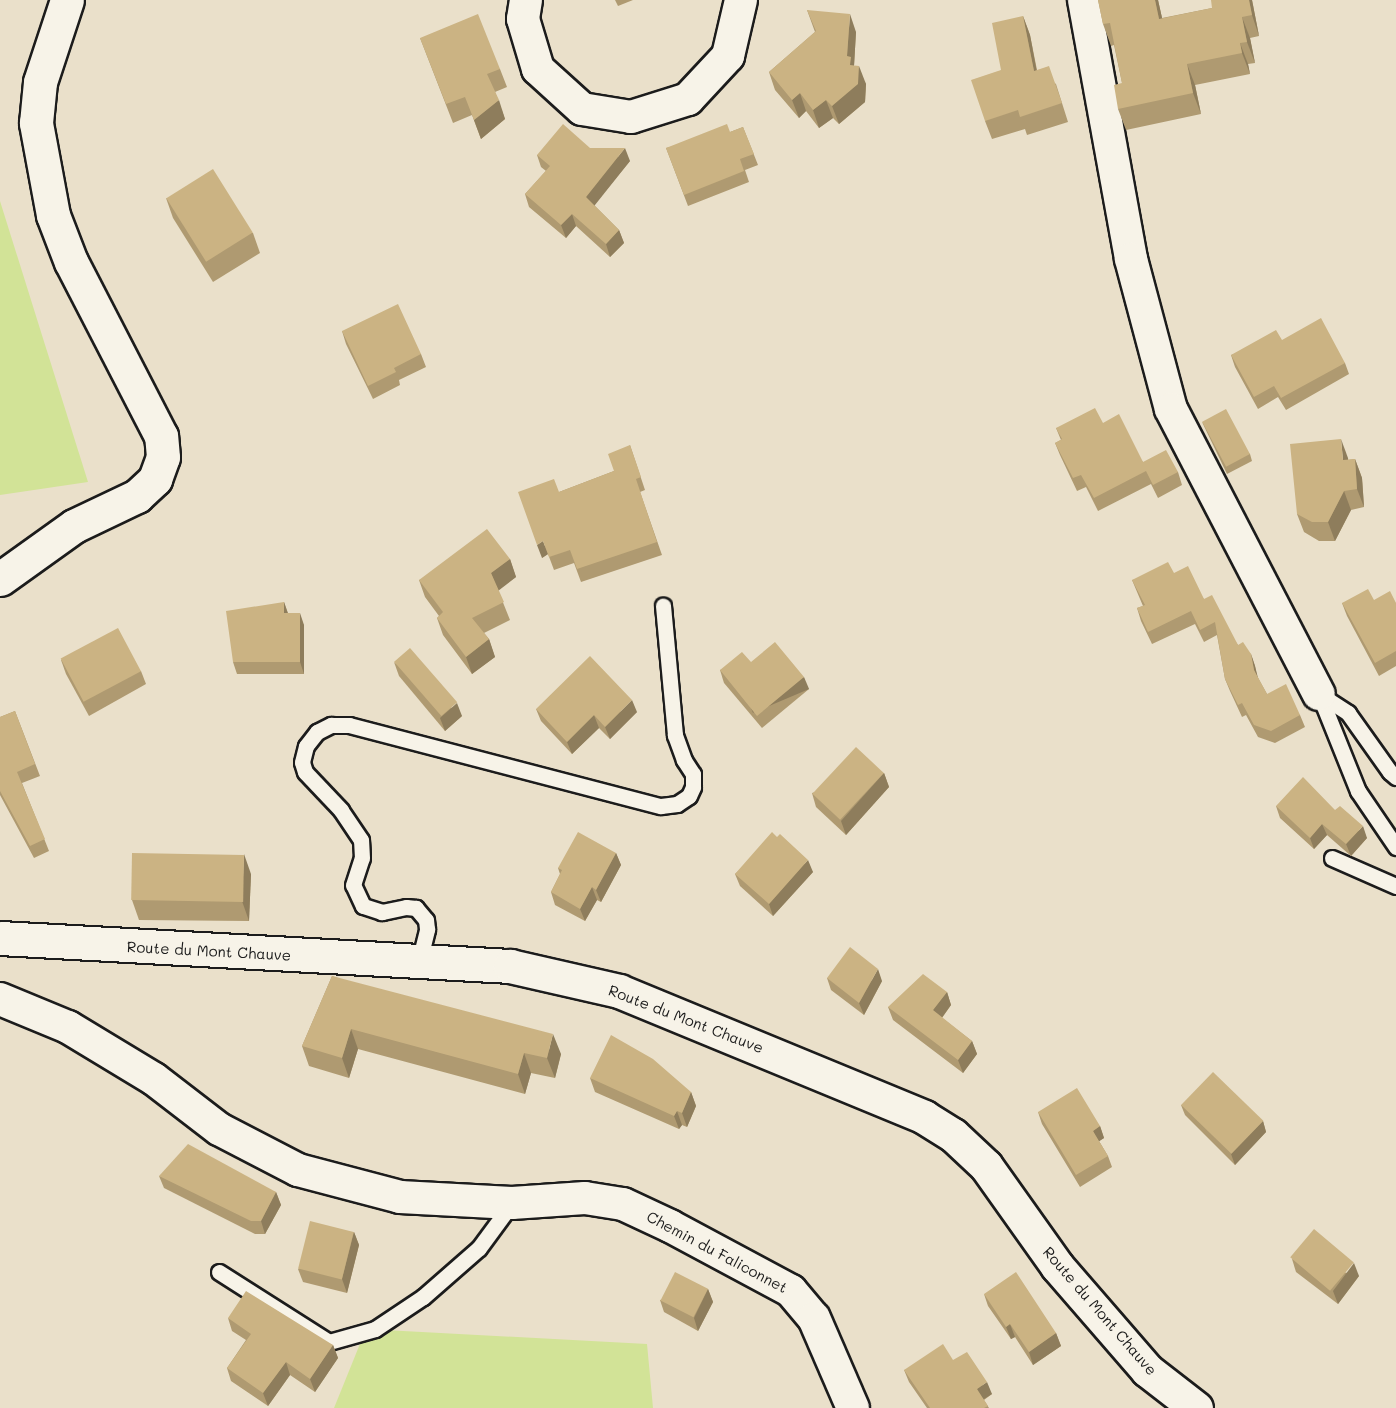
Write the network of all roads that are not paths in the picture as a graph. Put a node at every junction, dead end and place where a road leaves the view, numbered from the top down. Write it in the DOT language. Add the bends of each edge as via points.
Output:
graph roads {
  1 [pos="67,0"];
  2 [pos="526,0"];
  3 [pos="741,0"];
  4 [pos="1084,0"];
  5 [pos="0,579"];
  6 [pos="663,606"];
  7 [pos="1320,694"];
  8 [pos="1396,777"];
  9 [pos="1396,847"];
  10 [pos="1332,858"];
  11 [pos="1396,885"];
  12 [pos="0,938"];
  13 [pos="419,962"];
  14 [pos="0,999"];
  15 [pos="512,1203"];
  16 [pos="219,1272"];
  17 [pos="853,1408"];
  18 [pos="1196,1408"];
  1 -- 5 [label="street" via="40,82 36,123 53,215 76,273 161,436 163,457 155,479 137,496 74,526"];
  2 -- 3 [label="street" via="523,20 538,69 582,109 631,117 688,99 728,56"];
  4 -- 7 [label="street" via="1131,259 1171,409"];
  6 -- 13 [label="lane" via="675,735 693,774 689,796 677,804 661,806 349,725 331,725 317,732 306,746 302,762 305,772 341,810 361,840 362,858 353,885 363,906 382,912 416,908 426,920"];
  7 -- 8 [label="lane" via="1348,713"];
  7 -- 9 [label="lane" via="1358,790"];
  10 -- 11 [label="lane"];
  12 -- 13 [label="street, Route du Mont Chauve"];
  13 -- 18 [label="street, Route du Mont Chauve" via="510,966 619,991 924,1117 953,1135 986,1166 1057,1266 1147,1370"];
  14 -- 15 [label="street, Chemin du Faliconnet" via="68,1027 154,1078 219,1129 298,1170 400,1197"];
  15 -- 16 [label="lane" via="479,1248 423,1297 375,1329 329,1342"];
  15 -- 17 [label="street, Chemin du Faliconnet" via="585,1198 623,1204 791,1291 814,1318"];
}
